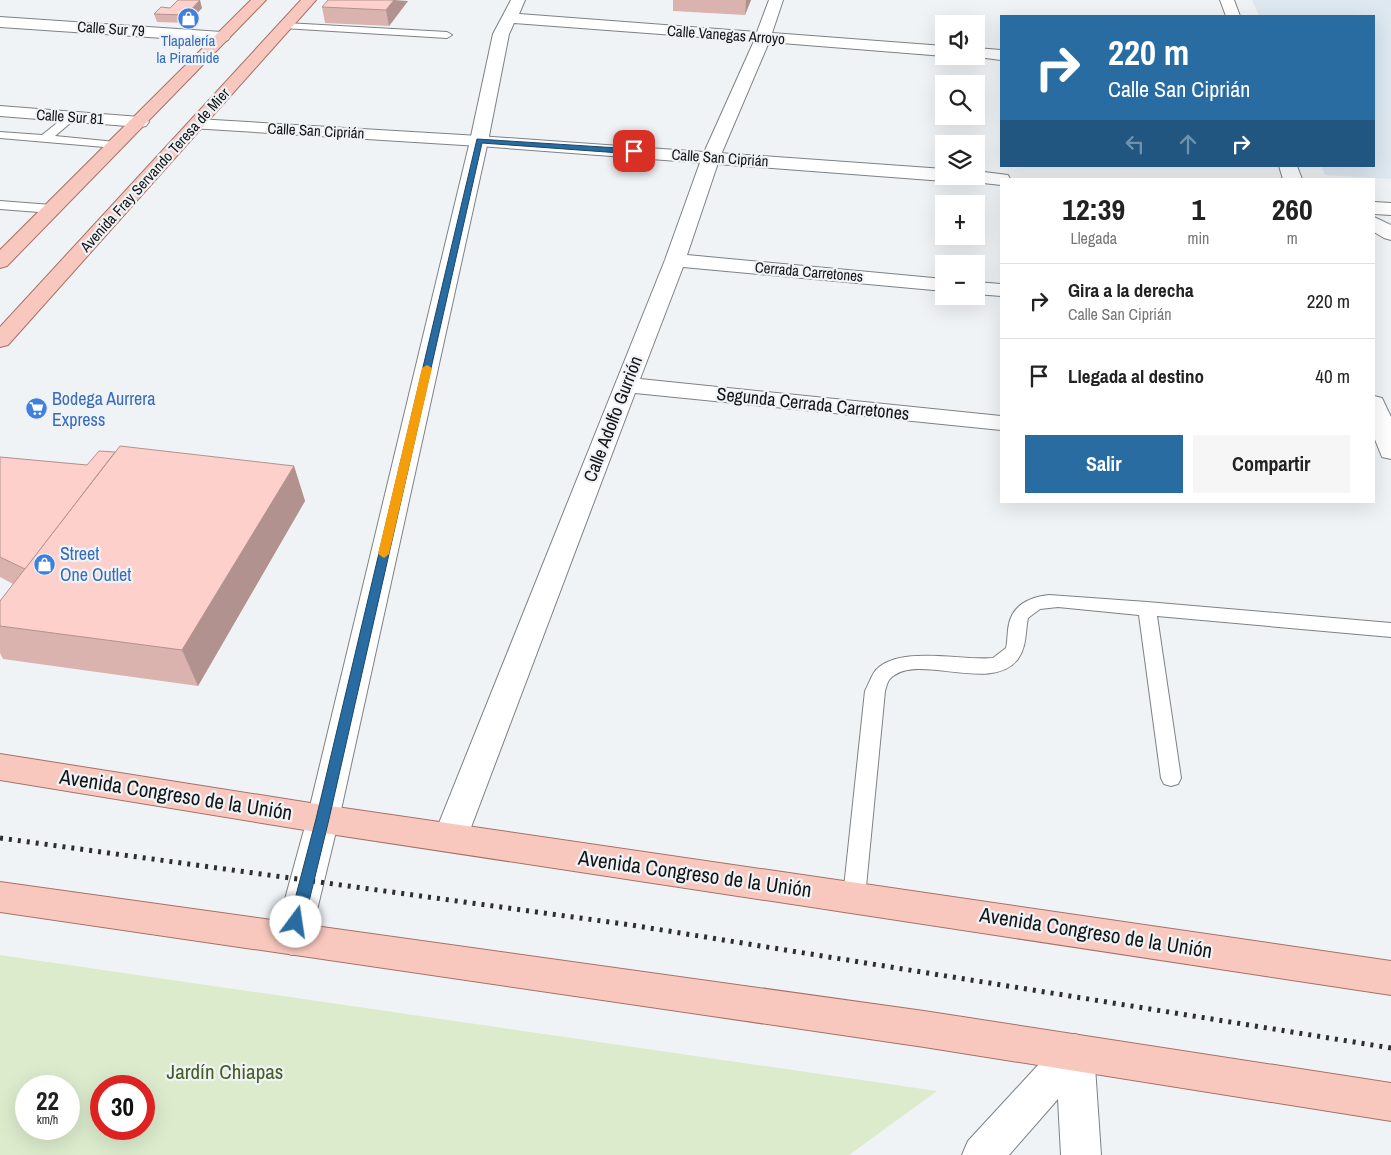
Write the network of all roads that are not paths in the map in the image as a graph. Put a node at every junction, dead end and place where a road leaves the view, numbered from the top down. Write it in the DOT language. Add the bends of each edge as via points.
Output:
graph roads {
  1 [pos="259,0"];
  2 [pos="309,0"];
  3 [pos="776,0"];
  4 [pos="1226,0"];
  5 [pos="513,9"];
  6 [pos="1233,15"];
  7 [pos="0,22"];
  8 [pos="286,26"];
  9 [pos="447,35"];
  10 [pos="222,37"];
  11 [pos="763,38"];
  12 [pos="935,50"];
  13 [pos="985,54"];
  14 [pos="1000,55"];
  15 [pos="0,111"];
  16 [pos="71,117"];
  17 [pos="140,122"];
  18 [pos="197,124"];
  19 [pos="0,135"];
  20 [pos="45,139"];
  21 [pos="479,141"];
  22 [pos="116,145"];
  23 [pos="712,157"];
  24 [pos="935,174"];
  25 [pos="985,178"];
  26 [pos="1000,179"];
  27 [pos="0,205"];
  28 [pos="1375,208"];
  29 [pos="52,209"];
  30 [pos="1391,210"];
  31 [pos="1375,224"];
  32 [pos="1391,234"];
  33 [pos="675,260"];
  34 [pos="0,262"];
  35 [pos="935,284"];
  36 [pos="985,289"];
  37 [pos="1000,290"];
  38 [pos="0,340"];
  39 [pos="626,385"];
  40 [pos="1375,406"];
  41 [pos="1000,423"];
  42 [pos="1391,450"];
  43 [pos="1375,460"];
  44 [pos="1391,462"];
  45 [pos="1147,608"];
  46 [pos="1391,630"];
  47 [pos="0,767"];
  48 [pos="1171,778"];
  49 [pos="323,819"];
  50 [pos="450,838"];
  51 [pos="0,896"];
  52 [pos="854,897"];
  53 [pos="292,939"];
  54 [pos="1391,978"];
  55 [pos="1075,1052"];
  56 [pos="1391,1102"];
  57 [pos="982,1155"];
  58 [pos="1081,1155"];
  1 -- 10 [label="main road"];
  2 -- 8 [label="main road, Avenida Fray Servando Teresa de Mier"];
  3 -- 11 [label="street, Calle Adolfo Gurrión"];
  4 -- 6 [label="street"];
  5 -- 11 [label="street, Calle Vanegas Arroyo"];
  5 -- 21 [label="street" via="501,34"];
  7 -- 10 [label="street, Calle Sur 79"];
  8 -- 9 [label="lane"];
  8 -- 18 [label="main road, Avenida Fray Servando Teresa de Mier"];
  10 -- 17 [label="main road"];
  11 -- 12 [label="street, Calle Vanegas Arroyo"];
  11 -- 23 [label="street, Calle Adolfo Gurrión"];
  13 -- 14 [label="street"];
  15 -- 16 [label="street, Calle Sur 81"];
  16 -- 17 [label="street, Calle Sur 81"];
  16 -- 20 [label="lane"];
  17 -- 22 [label="main road"];
  18 -- 21 [label="street, Calle San Ciprián"];
  18 -- 38 [label="main road, Avenida Fray Servando Teresa de Mier"];
  19 -- 20 [label="lane"];
  20 -- 22 [label="lane"];
  21 -- 23 [label="street, Calle San Ciprián"];
  21 -- 49 [label="street"];
  22 -- 29 [label="main road"];
  23 -- 24 [label="street, Calle San Ciprián"];
  23 -- 33 [label="street, Calle Adolfo Gurrión"];
  25 -- 26 [label="street"];
  27 -- 29 [label="lane"];
  28 -- 30 [label="street"];
  29 -- 34 [label="main road"];
  31 -- 32 [label="street"];
  33 -- 35 [label="street, Cerrada Carretones"];
  33 -- 39 [label="street, Calle Adolfo Gurrión"];
  36 -- 37 [label="street"];
  39 -- 41 [label="street, Segunda Cerrada Carretones"];
  39 -- 50 [label="street, Calle Adolfo Gurrión"];
  40 -- 42 [label="street"];
  43 -- 44 [label="street"];
  45 -- 46 [label="lane"];
  45 -- 48 [label="lane"];
  45 -- 52 [label="lane" via="1058,601 1037,603 1022,612 1013,654 998,665 976,667 920,663 899,665 882,675 875,691"];
  47 -- 49 [label="main road, Avenida Congreso de la Unión"];
  49 -- 50 [label="main road, Avenida Congreso de la Unión"];
  49 -- 53 [label="street"];
  50 -- 52 [label="main road, Avenida Congreso de la Unión"];
  51 -- 53 [label="main road"];
  52 -- 54 [label="main road, Avenida Congreso de la Unión"];
  53 -- 55 [label="main road"];
  55 -- 56 [label="main road"];
  55 -- 57 [label="street"];
  55 -- 58 [label="street"];
}
